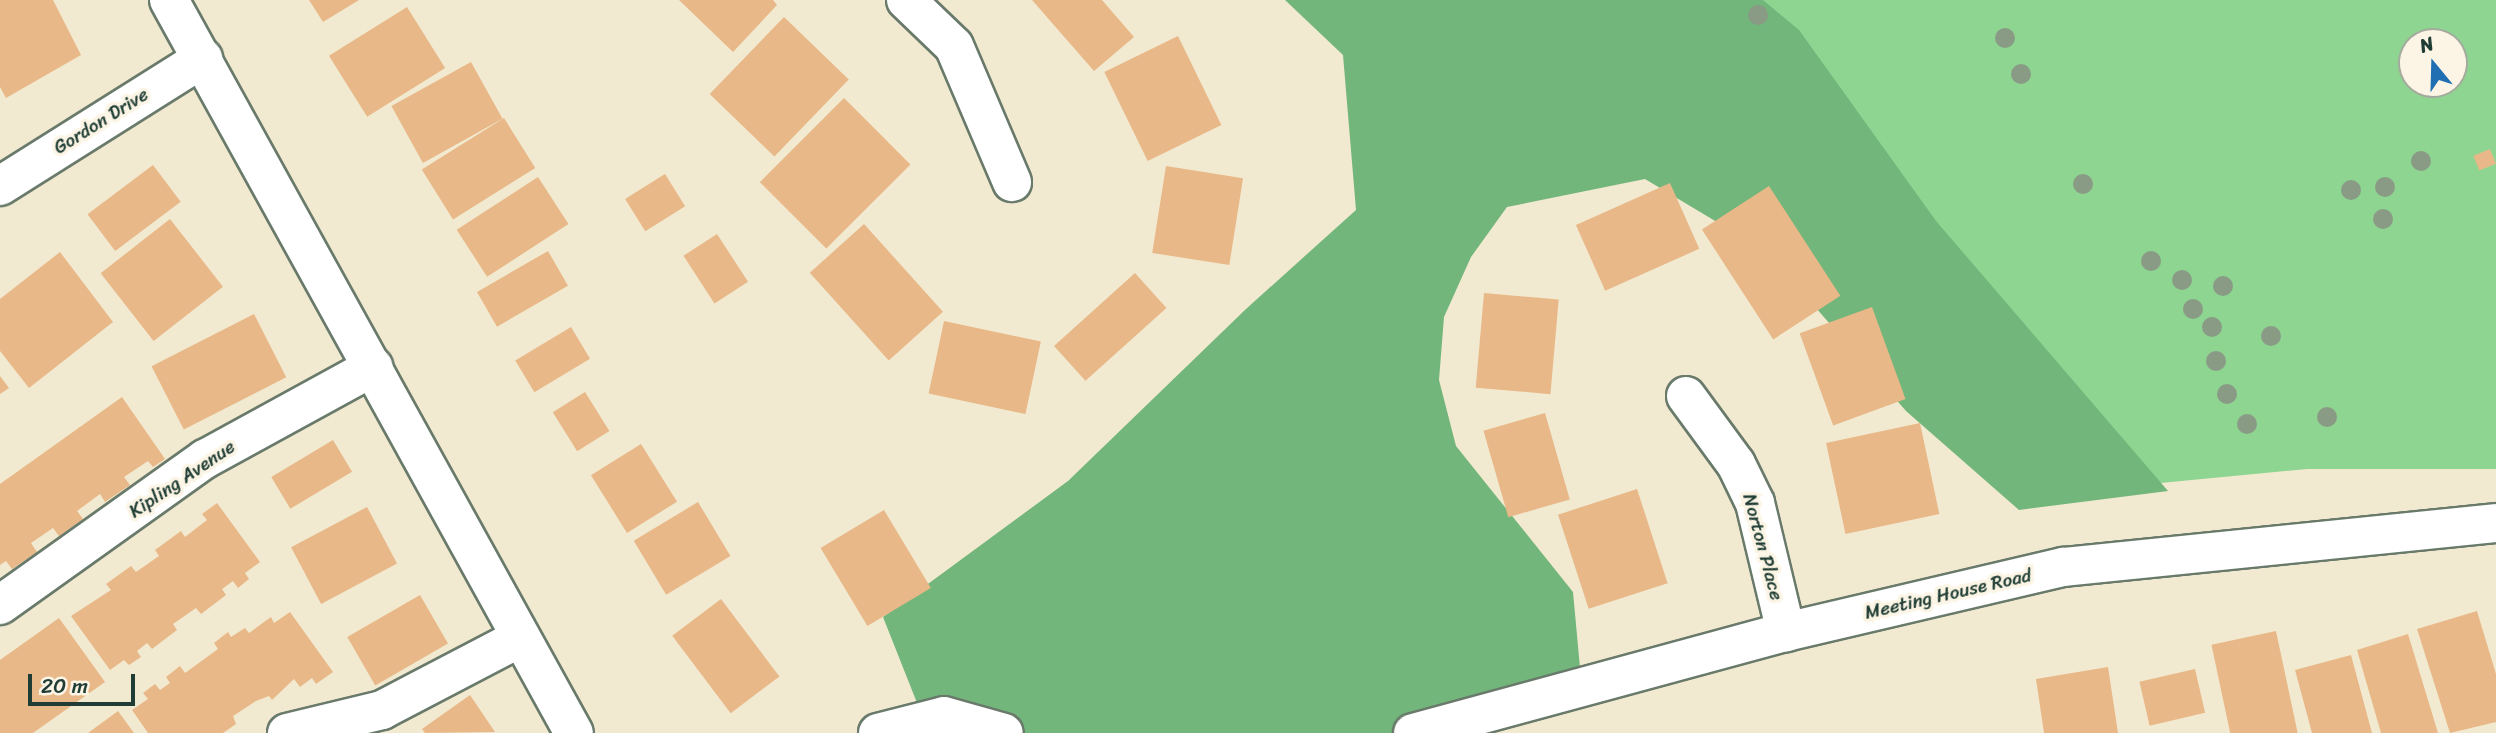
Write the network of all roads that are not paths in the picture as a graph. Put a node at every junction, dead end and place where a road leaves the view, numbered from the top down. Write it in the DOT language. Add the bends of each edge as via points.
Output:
graph roads {
  1 [pos="169,0"];
  2 [pos="906,0"];
  3 [pos="203,58"];
  4 [pos="2,179"];
  5 [pos="1012,182"];
  6 [pos="373,366"];
  7 [pos="1686,396"];
  8 [pos="2496,523"];
  9 [pos="0,605"];
  10 [pos="1786,632"];
  11 [pos="520,638"];
  12 [pos="287,733"];
  13 [pos="574,733"];
  14 [pos="878,733"];
  15 [pos="1004,733"];
  16 [pos="1413,733"];
  1 -- 3 [label="street"];
  2 -- 5 [label="street" via="954,46"];
  3 -- 4 [label="street, Gordon Drive"];
  3 -- 6 [label="street"];
  6 -- 9 [label="street, Kipling Avenue" via="205,459"];
  6 -- 11 [label="street"];
  7 -- 10 [label="street, Norton Place" via="1737,464 1755,503"];
  8 -- 10 [label="street, Meeting House Road" via="2064,567"];
  10 -- 16 [label="street, Meeting House Road"];
  11 -- 12 [label="street" via="382,710"];
  11 -- 13 [label="street"];
  14 -- 15 [label="street" via="944,716"];
}
